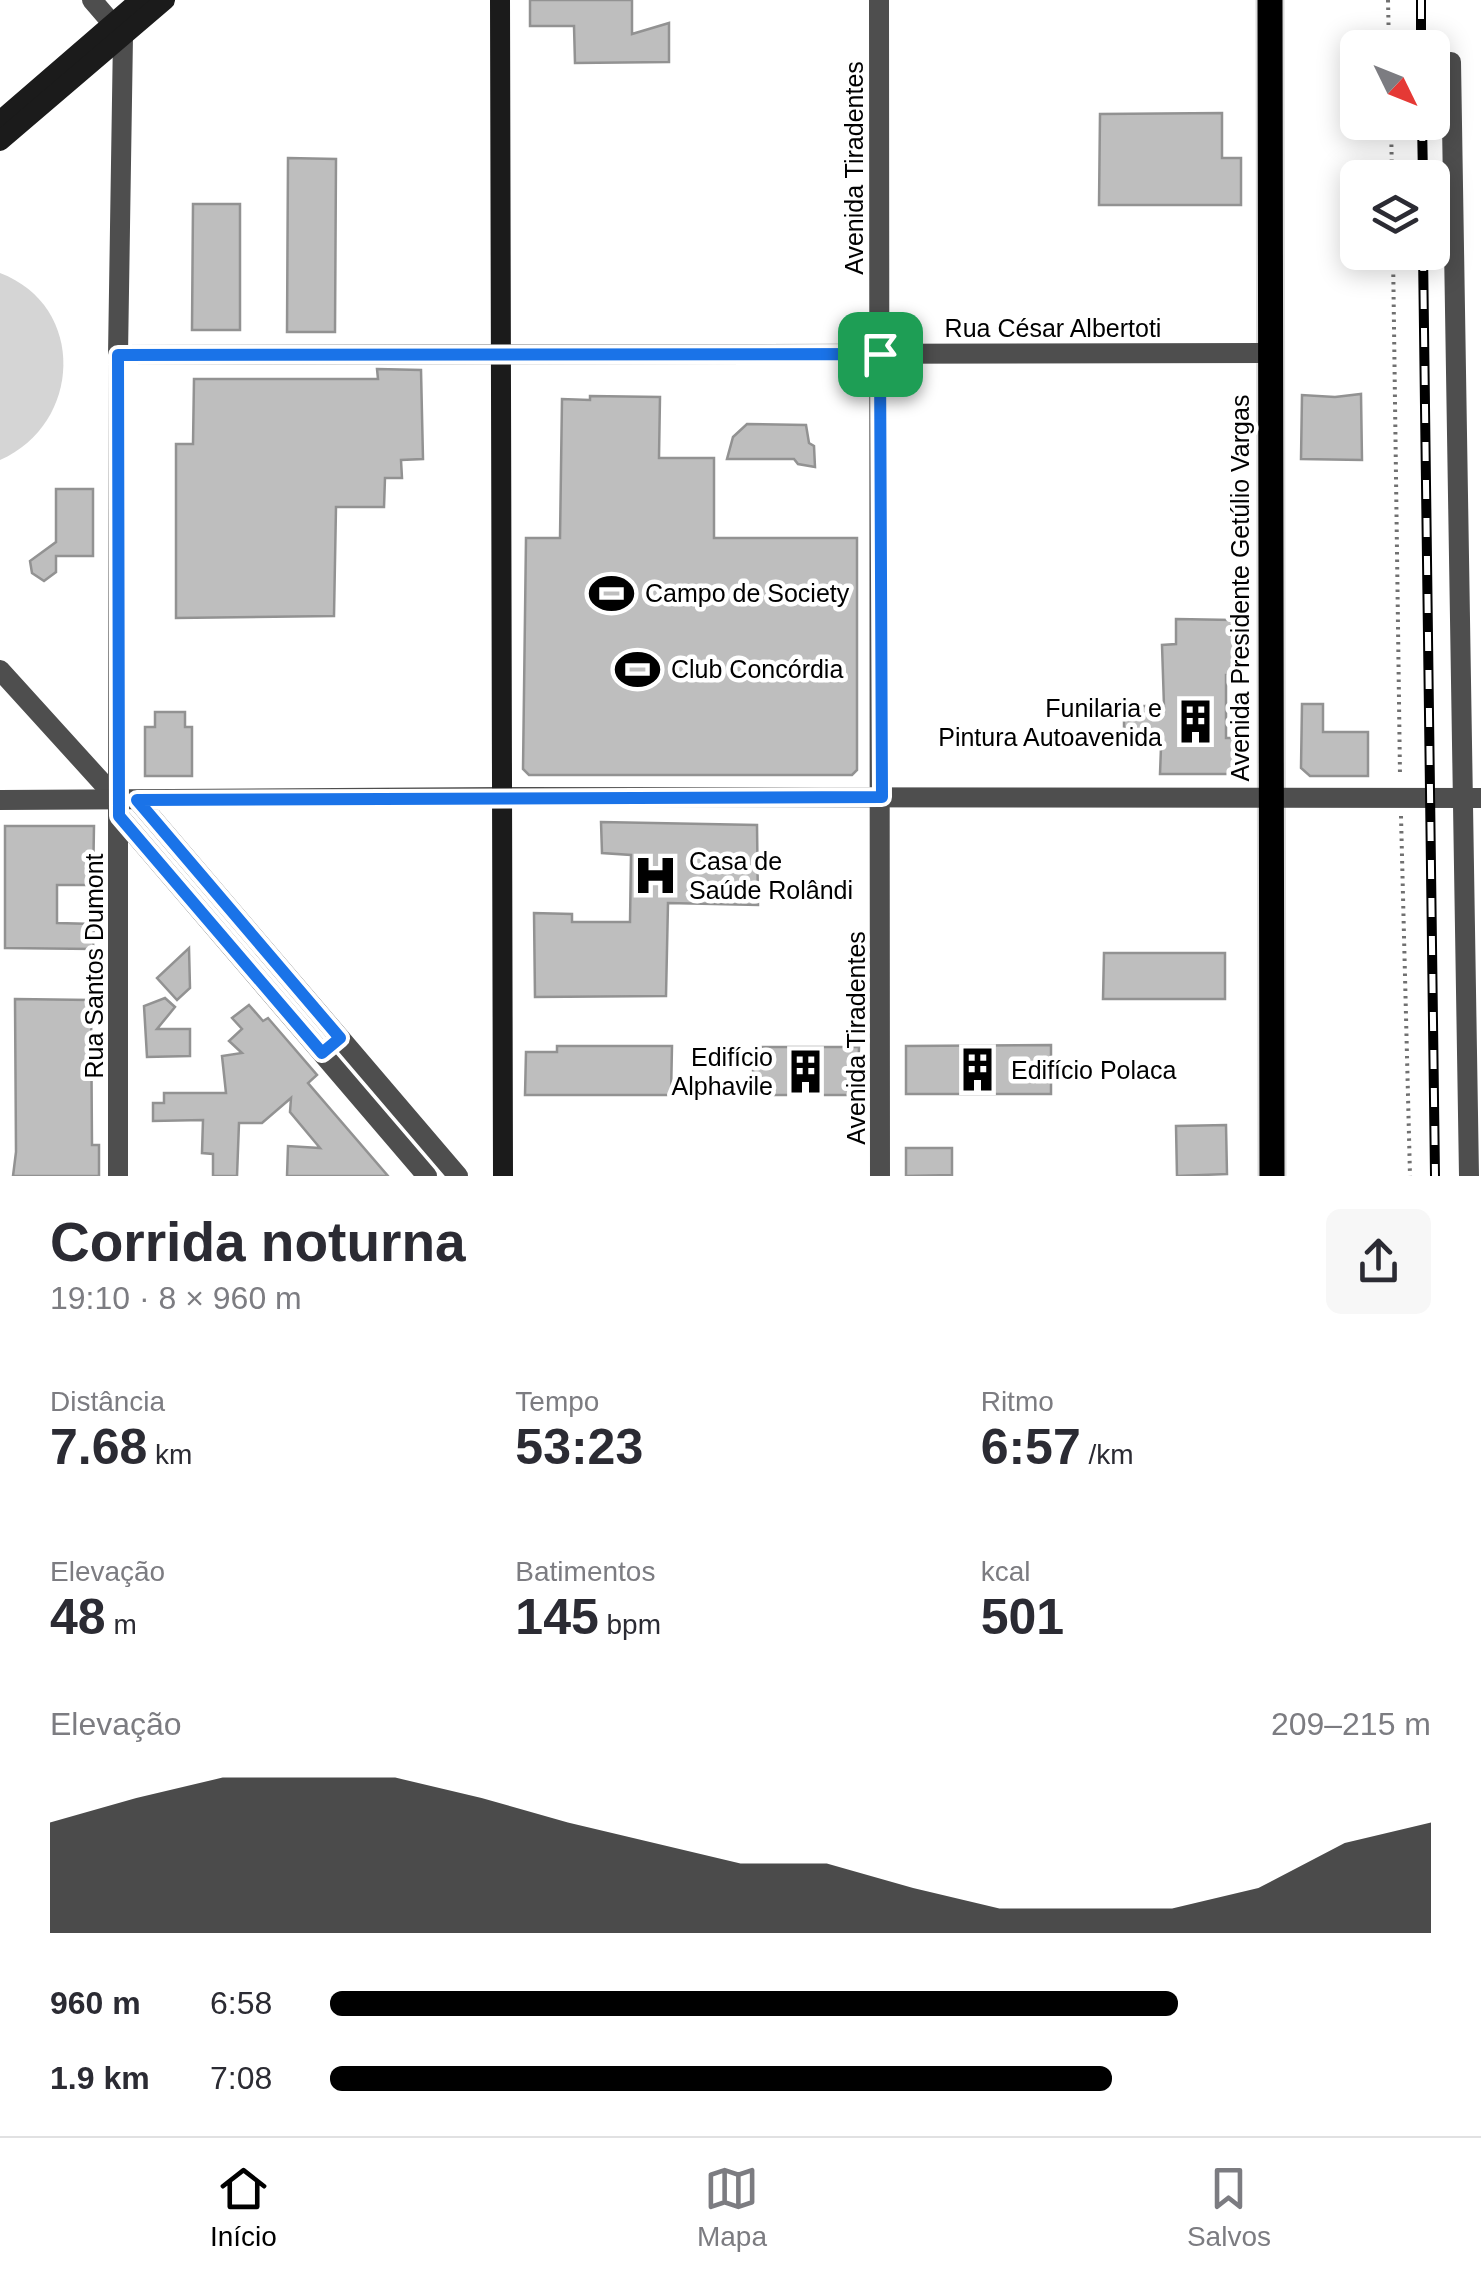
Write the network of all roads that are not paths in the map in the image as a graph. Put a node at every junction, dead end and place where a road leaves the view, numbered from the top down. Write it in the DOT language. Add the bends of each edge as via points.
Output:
graph roads {
  1 [pos="92,0"];
  2 [pos="140,0"];
  3 [pos="165,0"];
  4 [pos="500,0"];
  5 [pos="879,0"];
  6 [pos="1270,0"];
  7 [pos="118,30"];
  8 [pos="1451,62"];
  9 [pos="0,121"];
  10 [pos="0,140"];
  11 [pos="1270,353"];
  12 [pos="880,354"];
  13 [pos="118,355"];
  14 [pos="502,356"];
  15 [pos="0,670"];
  16 [pos="501,797"];
  17 [pos="882,797"];
  18 [pos="1271,798"];
  19 [pos="1472,798"];
  20 [pos="0,800"];
  21 [pos="125,805"];
  22 [pos="340,1038"];
  23 [pos="322,1053"];
  24 [pos="118,1176"];
  25 [pos="427,1176"];
  26 [pos="458,1176"];
  27 [pos="503,1176"];
  28 [pos="880,1176"];
  29 [pos="1272,1176"];
  30 [pos="1469,1176"];
  1 -- 7 [label="street"];
  2 -- 7 [label="street"];
  3 -- 7 [label="street"];
  4 -- 14 [label="street"];
  5 -- 12 [label="street, Avenida Tiradentes"];
  6 -- 11 [label="main road, Avenida Presidente Getúlio Vargas"];
  7 -- 9 [label="street"];
  7 -- 10 [label="street"];
  7 -- 13 [label="street, Rua Santos Dumont"];
  8 -- 19 [label="street"];
  11 -- 12 [label="street, Rua César Albertoti"];
  11 -- 18 [label="main road, Avenida Presidente Getúlio Vargas"];
  12 -- 14 [label="street, Rua César Albertoti"];
  12 -- 17 [label="street, Avenida Tiradentes"];
  13 -- 14 [label="street, Rua César Albertoti"];
  13 -- 21 [label="street, Rua Santos Dumont"];
  14 -- 16 [label="street"];
  15 -- 21 [label="street"];
  16 -- 17 [label="street"];
  16 -- 21 [label="street"];
  16 -- 27 [label="street"];
  17 -- 18 [label="street"];
  17 -- 28 [label="street, Avenida Tiradentes"];
  18 -- 19 [label="street"];
  18 -- 29 [label="main road, Avenida Presidente Getúlio Vargas"];
  19 -- 30 [label="street"];
  20 -- 21 [label="street"];
  21 -- 22 [label="street"];
  21 -- 23 [label="street"];
  21 -- 24 [label="street, Rua Santos Dumont"];
  22 -- 23 [label="street"];
  22 -- 26 [label="street"];
  23 -- 25 [label="street"];
}
